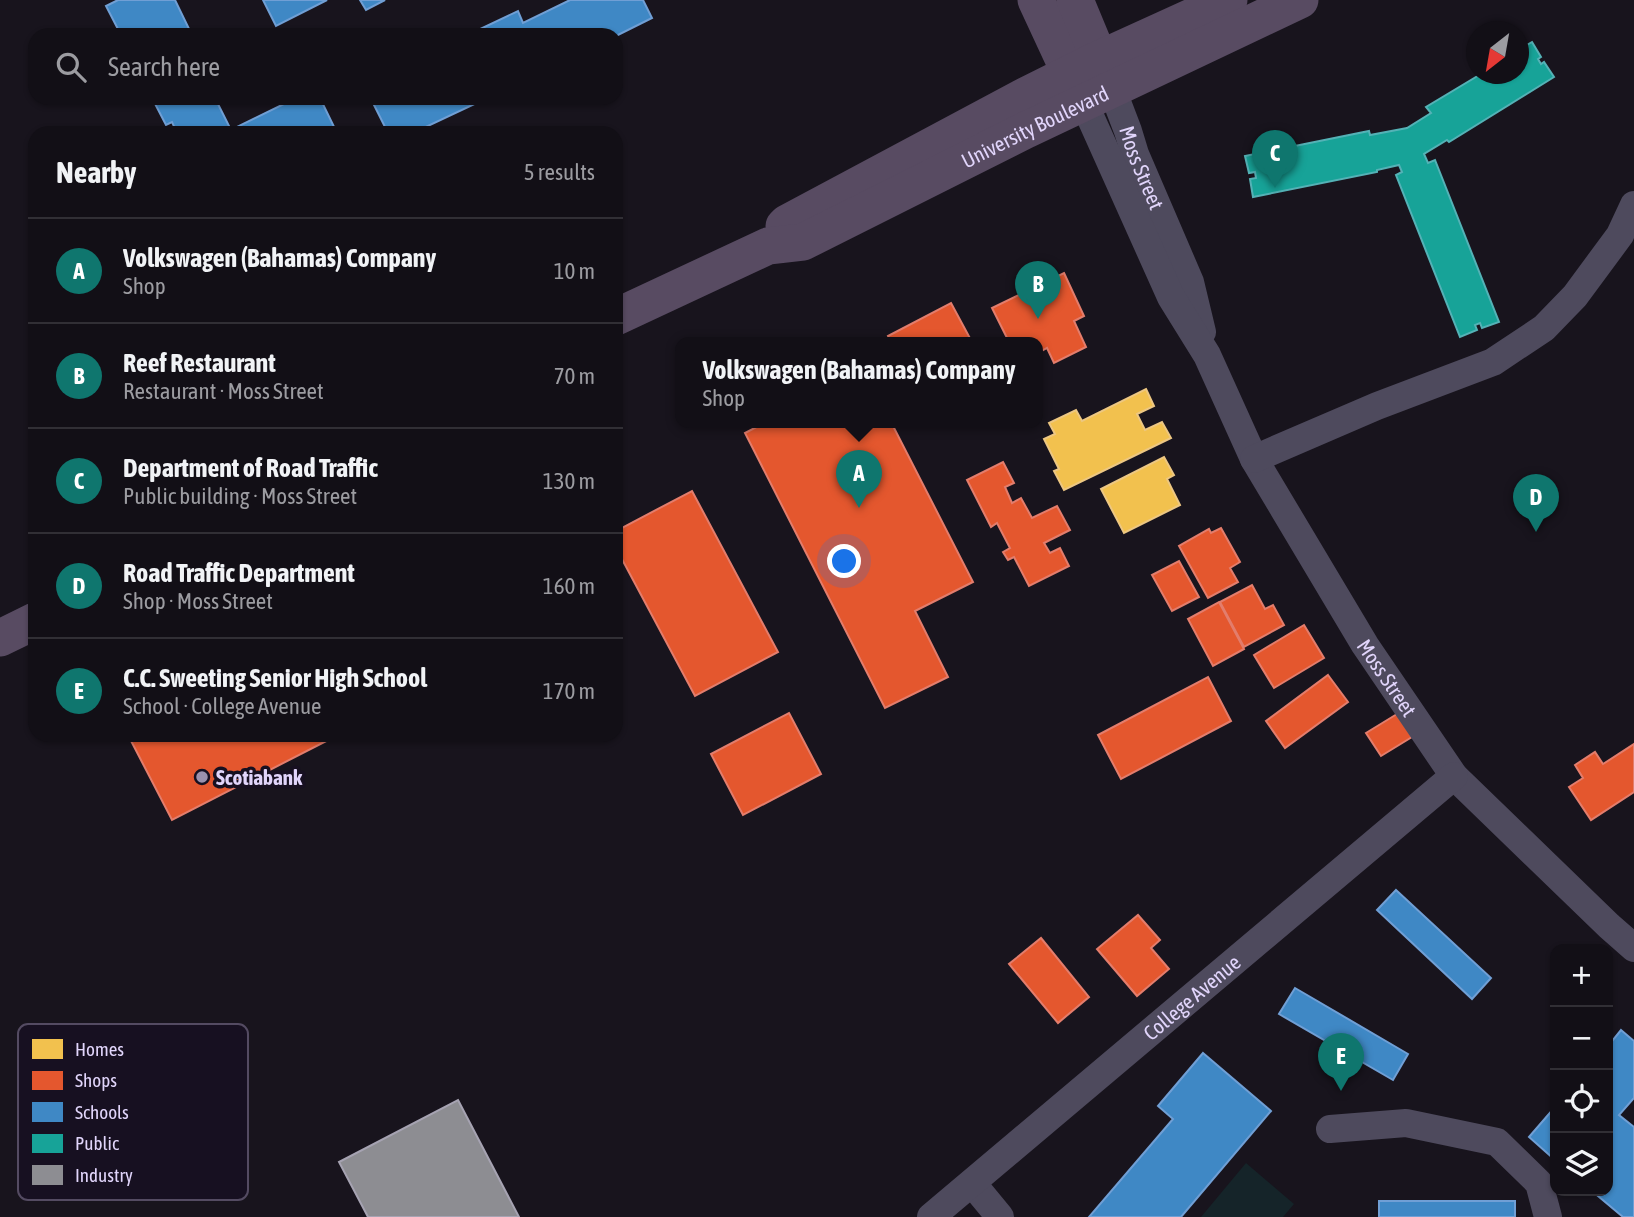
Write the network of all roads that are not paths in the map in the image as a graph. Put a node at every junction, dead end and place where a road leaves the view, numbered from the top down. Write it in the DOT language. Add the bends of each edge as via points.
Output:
graph roads {
  1 [pos="1036,0"];
  2 [pos="1075,0"];
  3 [pos="1229,0"];
  4 [pos="1300,0"];
  5 [pos="1091,81"];
  6 [pos="1634,205"];
  7 [pos="623,314"];
  8 [pos="1254,458"];
  9 [pos="28,624"];
  10 [pos="0,638"];
  11 [pos="1454,776"];
  12 [pos="1634,948"];
  13 [pos="1330,1129"];
  14 [pos="972,1183"];
  15 [pos="931,1217"];
  16 [pos="1000,1217"];
  17 [pos="1548,1217"];
  1 -- 5 [label="main road"];
  2 -- 5 [label="main road"];
  3 -- 5 [label="main road, University Boulevard"];
  4 -- 5 [label="main road, University Boulevard"];
  5 -- 7 [label="main road, University Boulevard" via="966,126 787,223 768,246"];
  5 -- 8 [label="street, Moss Street" via="1128,131 1190,282 1207,355"];
  6 -- 8 [label="street" via="1619,235 1575,296 1544,328 1493,362"];
  8 -- 11 [label="street, Moss Street" via="1365,645"];
  9 -- 10 [label="main road"];
  11 -- 12 [label="street, Moss Street"];
  11 -- 14 [label="street, College Avenue"];
  13 -- 17 [label="street" via="1406,1123 1497,1142 1539,1183"];
  14 -- 15 [label="street, College Avenue"];
  14 -- 16 [label="street"];
}
